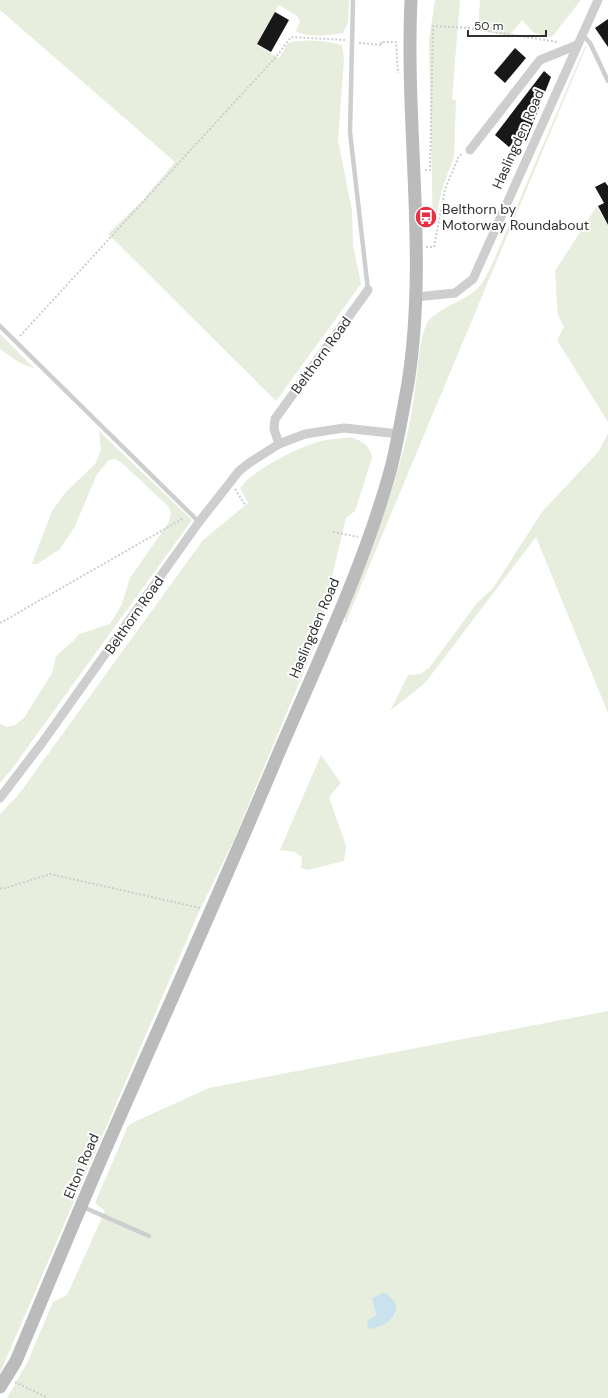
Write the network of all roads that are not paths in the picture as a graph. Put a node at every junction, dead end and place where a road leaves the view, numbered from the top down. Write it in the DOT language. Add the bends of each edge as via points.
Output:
graph roads {
  1 [pos="353,0"];
  2 [pos="410,0"];
  3 [pos="598,0"];
  4 [pos="582,34"];
  5 [pos="577,45"];
  6 [pos="608,81"];
  7 [pos="470,150"];
  8 [pos="368,290"];
  9 [pos="416,297"];
  10 [pos="0,326"];
  11 [pos="398,434"];
  12 [pos="279,444"];
  13 [pos="199,522"];
  14 [pos="0,798"];
  15 [pos="191,957"];
  16 [pos="81,1206"];
  17 [pos="150,1236"];
  18 [pos="3,1382"];
  1 -- 8 [label="lane" via="350,132"];
  2 -- 9 [label="main road, Haslingden Road"];
  3 -- 4 [label="street, Haslingden Road"];
  4 -- 5 [label="street, Haslingden Road"];
  4 -- 6 [label="lane" via="590,43"];
  5 -- 7 [label="street" via="540,60"];
  5 -- 9 [label="street, Haslingden Road" via="473,279 455,293"];
  8 -- 12 [label="street, Belthorn Road" via="275,419 274,429"];
  9 -- 11 [label="main road, Haslingden Road" via="414,340"];
  10 -- 13 [label="lane"];
  11 -- 12 [label="street, Belthorn Road" via="344,428 305,434"];
  11 -- 15 [label="main road, Haslingden Road" via="391,467 367,539"];
  12 -- 13 [label="street, Belthorn Road" via="249,463 229,482"];
  13 -- 14 [label="street, Belthorn Road"];
  15 -- 16 [label="main road, Elton Road"];
  16 -- 17 [label="lane"];
  16 -- 18 [label="main road, Elton Road" via="16,1361"];
}
